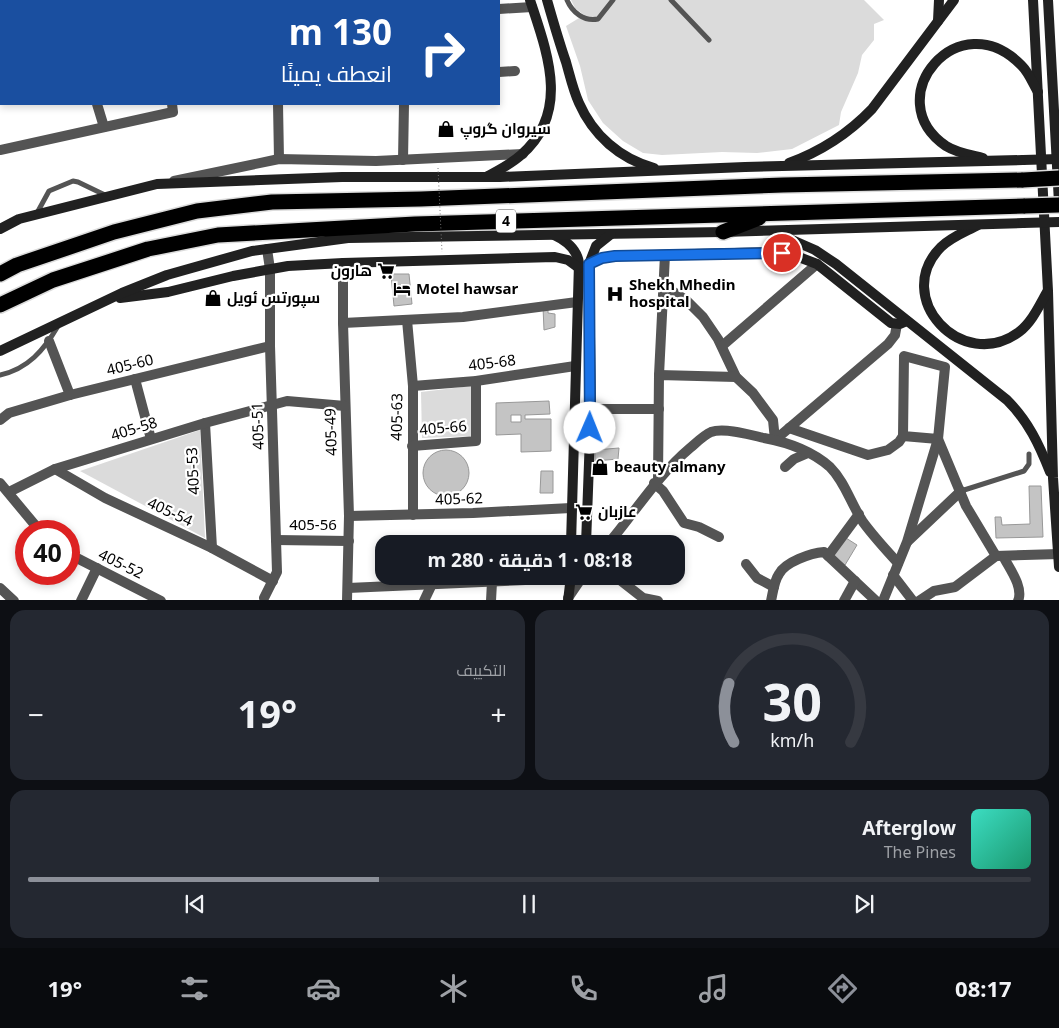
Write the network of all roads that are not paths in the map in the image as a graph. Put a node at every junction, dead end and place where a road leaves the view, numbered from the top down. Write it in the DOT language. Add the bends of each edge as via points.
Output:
graph roads {
  1 [pos="547,0"];
  2 [pos="567,0"];
  3 [pos="613,0"];
  4 [pos="672,0"];
  5 [pos="939,0"];
  6 [pos="954,0"];
  7 [pos="1033,0"];
  8 [pos="1048,0"];
  9 [pos="531,3"];
  10 [pos="500,9"];
  11 [pos="938,22"];
  12 [pos="709,40"];
  13 [pos="515,71"];
  14 [pos="500,72"];
  15 [pos="1056,83"];
  16 [pos="1039,94"];
  17 [pos="97,105"];
  18 [pos="172,105"];
  19 [pos="278,105"];
  20 [pos="404,105"];
  21 [pos="104,127"];
  22 [pos="0,150"];
  23 [pos="523,154"];
  24 [pos="279,159"];
  25 [pos="1059,159"];
  26 [pos="332,160"];
  27 [pos="403,160"];
  28 [pos="1004,161"];
  29 [pos="781,166"];
  30 [pos="662,171"];
  31 [pos="333,177"];
  32 [pos="487,177"];
  33 [pos="1059,178"];
  34 [pos="156,184"];
  35 [pos="108,197"];
  36 [pos="1059,204"];
  37 [pos="768,214"];
  38 [pos="36,215"];
  39 [pos="1059,222"];
  40 [pos="982,223"];
  41 [pos="0,229"];
  42 [pos="322,229"];
  43 [pos="771,231"];
  44 [pos="723,232"];
  45 [pos="611,234"];
  46 [pos="554,235"];
  47 [pos="348,238"];
  48 [pos="267,249"];
  49 [pos="664,255"];
  50 [pos="343,263"];
  51 [pos="589,264"];
  52 [pos="817,264"];
  53 [pos="579,268"];
  54 [pos="270,269"];
  55 [pos="0,274"];
  56 [pos="663,285"];
  57 [pos="1048,291"];
  58 [pos="104,301"];
  59 [pos="577,302"];
  60 [pos="0,305"];
  61 [pos="407,320"];
  62 [pos="60,321"];
  63 [pos="902,323"];
  64 [pos="343,324"];
  65 [pos="49,341"];
  66 [pos="270,346"];
  67 [pos="722,346"];
  68 [pos="0,351"];
  69 [pos="575,366"];
  70 [pos="659,375"];
  71 [pos="0,376"];
  72 [pos="736,377"];
  73 [pos="135,379"];
  74 [pos="476,381"];
  75 [pos="413,386"];
  76 [pos="70,395"];
  77 [pos="272,406"];
  78 [pos="346,406"];
  79 [pos="591,409"];
  80 [pos="659,409"];
  81 [pos="0,420"];
  82 [pos="205,423"];
  83 [pos="789,428"];
  84 [pos="903,436"];
  85 [pos="152,439"];
  86 [pos="938,439"];
  87 [pos="775,440"];
  88 [pos="412,446"];
  89 [pos="808,453"];
  90 [pos="1029,454"];
  91 [pos="785,467"];
  92 [pos="55,468"];
  93 [pos="1053,478"];
  94 [pos="656,481"];
  95 [pos="0,482"];
  96 [pos="961,491"];
  97 [pos="9,492"];
  98 [pos="571,508"];
  99 [pos="859,514"];
  100 [pos="413,515"];
  101 [pos="349,516"];
  102 [pos="31,520"];
  103 [pos="571,535"];
  104 [pos="586,535"];
  105 [pos="615,535"];
  106 [pos="719,537"];
  107 [pos="276,540"];
  108 [pos="349,541"];
  109 [pos="907,542"];
  110 [pos="212,548"];
  111 [pos="1058,554"];
  112 [pos="828,556"];
  113 [pos="999,556"];
  114 [pos="80,560"];
  115 [pos="898,563"];
  116 [pos="746,564"];
  117 [pos="1059,567"];
  118 [pos="97,568"];
  119 [pos="893,575"];
  120 [pos="273,581"];
  121 [pos="855,581"];
  122 [pos="411,585"];
  123 [pos="432,585"];
  124 [pos="492,585"];
  125 [pos="570,585"];
  126 [pos="577,585"];
  127 [pos="626,585"];
  128 [pos="774,587"];
  129 [pos="0,588"];
  130 [pos="348,588"];
  131 [pos="264,598"];
  132 [pos="908,598"];
  133 [pos="568,599"];
  134 [pos="642,599"];
  135 [pos="14,600"];
  136 [pos="81,600"];
  137 [pos="160,600"];
  138 [pos="347,600"];
  139 [pos="424,600"];
  140 [pos="491,600"];
  141 [pos="658,600"];
  142 [pos="771,600"];
  143 [pos="844,600"];
  144 [pos="876,600"];
  145 [pos="883,600"];
  146 [pos="919,600"];
  147 [pos="1018,600"];
  1 -- 30 [label="main road" via="578,102 592,126 611,147 627,158"];
  2 -- 3 [label="lane" via="576,13 590,21 598,19"];
  4 -- 12 [label="lane"];
  5 -- 11 [label="main road"];
  6 -- 11 [label="main road"];
  7 -- 16 [label="main road"];
  8 -- 15 [label="main road"];
  9 -- 10 [label="street"];
  9 -- 23 [label="main road" via="551,75 550,105 539,132"];
  11 -- 29 [label="main road" via="858,124 824,148"];
  13 -- 14 [label="street"];
  15 -- 36 [label="main road"];
  16 -- 28 [label="main road" via="1024,68 994,46 975,43 956,46 940,56 929,69 922,84 920,102 924,119 933,134 947,147"];
  16 -- 57 [label="main road"];
  17 -- 21 [label="street"];
  18 -- 21 [label="street" via="173,112"];
  19 -- 24 [label="street"];
  20 -- 27 [label="street"];
  21 -- 22 [label="street"];
  23 -- 27 [label="street"];
  23 -- 32 [label="main road"];
  24 -- 26 [label="street"];
  24 -- 34 [label="street"];
  25 -- 28 [label="main road, bridge"];
  26 -- 27 [label="street"];
  26 -- 31 [label="street"];
  28 -- 29 [label="main road"];
  29 -- 30 [label="main road"];
  30 -- 32 [label="main road"];
  31 -- 32 [label="main road"];
  31 -- 34 [label="main road"];
  33 -- 55 [label="highway, 4, bridge" via="272,202 198,211 114,232 17,265"];
  34 -- 35 [label="main road"];
  35 -- 38 [label="main road"];
  35 -- 38 [label="lane" via="73,181 49,191"];
  36 -- 37 [label="highway, 4, bridge"];
  37 -- 42 [label="highway, 4"];
  37 -- 44 [label="highway"];
  38 -- 41 [label="main road"];
  39 -- 40 [label="main road, bridge"];
  40 -- 43 [label="main road"];
  40 -- 57 [label="main road" via="941,246 928,268 925,293 934,318 943,328 966,342 1002,341 1031,321"];
  42 -- 47 [label="highway"];
  42 -- 60 [label="highway, 4" via="218,236 148,249 53,280"];
  43 -- 44 [label="main road"];
  43 -- 63 [label="main road" via="826,256"];
  44 -- 45 [label="main road"];
  45 -- 46 [label="main road"];
  45 -- 51 [label="main road" via="596,246"];
  46 -- 47 [label="main road"];
  46 -- 53 [label="main road" via="574,249"];
  47 -- 48 [label="main road"];
  48 -- 54 [label="street, 405-51"];
  48 -- 58 [label="main road" via="167,275"];
  49 -- 51 [label="main road" via="608,257"];
  49 -- 52 [label="main road" via="772,252 791,254"];
  49 -- 56 [label="street"];
  50 -- 53 [label="main road" via="555,257 568,260"];
  50 -- 54 [label="main road"];
  50 -- 64 [label="street, 405-49"];
  51 -- 79 [label="main road"];
  52 -- 63 [label="main road" via="888,321"];
  52 -- 67 [label="street"];
  53 -- 59 [label="main road"];
  54 -- 58 [label="main road" via="168,292"];
  54 -- 66 [label="street, 405-51"];
  56 -- 67 [label="street" via="703,317"];
  56 -- 70 [label="street"];
  57 -- 93 [label="main road"];
  58 -- 62 [label="main road"];
  59 -- 61 [label="street" via="463,317"];
  59 -- 69 [label="main road"];
  61 -- 64 [label="street"];
  61 -- 75 [label="street, 405-63"];
  62 -- 65 [label="lane"];
  62 -- 68 [label="main road"];
  63 -- 83 [label="street" via="888,344"];
  63 -- 93 [label="main road" via="1014,407 1037,440"];
  64 -- 78 [label="street, 405-49"];
  65 -- 71 [label="lane" via="33,361"];
  65 -- 76 [label="street"];
  66 -- 73 [label="street, 405-60"];
  66 -- 77 [label="street, 405-51"];
  67 -- 72 [label="street"];
  69 -- 74 [label="street, 405-68"];
  69 -- 98 [label="main road"];
  70 -- 72 [label="street"];
  70 -- 80 [label="street"];
  72 -- 87 [label="street" via="773,420"];
  73 -- 76 [label="street, 405-60"];
  73 -- 85 [label="street"];
  74 -- 75 [label="street, 405-68"];
  74 -- 88 [label="street, 405-66" via="476,441"];
  75 -- 88 [label="street, 405-63"];
  76 -- 81 [label="street, 405-60" via="9,413"];
  77 -- 78 [label="street, 405-58" via="287,401"];
  77 -- 82 [label="street, 405-58"];
  77 -- 107 [label="street, 405-51"];
  78 -- 101 [label="street, 405-49"];
  79 -- 80 [label="street"];
  79 -- 104 [label="main road"];
  80 -- 94 [label="street"];
  82 -- 85 [label="street, 405-58"];
  82 -- 110 [label="street, 405-53"];
  83 -- 84 [label="street" via="868,455 888,450"];
  83 -- 87 [label="street"];
  84 -- 86 [label="street"];
  84 -- 86 [label="street" via="904,356 945,367"];
  85 -- 92 [label="street, 405-58"];
  86 -- 96 [label="street"];
  86 -- 109 [label="street"];
  87 -- 89 [label="street"];
  87 -- 94 [label="street" via="725,431 712,432 674,461"];
  88 -- 100 [label="street, 405-63"];
  89 -- 91 [label="street"];
  89 -- 99 [label="street" via="829,466"];
  90 -- 96 [label="lane" via="1029,464 1024,471"];
  92 -- 97 [label="street, 405-58"];
  92 -- 110 [label="street, 405-54" via="105,498"];
  93 -- 111 [label="main road"];
  94 -- 105 [label="street"];
  94 -- 106 [label="street" via="684,523"];
  95 -- 97 [label="street"];
  96 -- 109 [label="street"];
  96 -- 113 [label="street" via="966,506"];
  97 -- 102 [label="street"];
  98 -- 100 [label="street, 405-62"];
  98 -- 103 [label="main road"];
  99 -- 112 [label="street"];
  99 -- 115 [label="street"];
  100 -- 101 [label="street, 405-62"];
  101 -- 108 [label="street, 405-49"];
  107 -- 108 [label="street, 405-56"];
  107 -- 120 [label="street, 405-51" via="278,572"];
  108 -- 130 [label="street, 405-49"];
  109 -- 115 [label="street"];
  110 -- 120 [label="street, 405-54"];
  111 -- 113 [label="street"];
  111 -- 117 [label="main road"];
  112 -- 121 [label="street"];
  112 -- 128 [label="street" via="824,552 810,553 781,570"];
  113 -- 146 [label="street" via="955,587 934,591"];
  113 -- 147 [label="street" via="1019,587"];
  114 -- 118 [label="street, 405-52"];
  115 -- 119 [label="street"];
  116 -- 128 [label="street" via="757,578"];
  118 -- 136 [label="street"];
  118 -- 137 [label="street, 405-52"];
  119 -- 132 [label="street"];
  119 -- 145 [label="street"];
  120 -- 131 [label="street, 405-51"];
  121 -- 143 [label="street"];
  121 -- 144 [label="street"];
  122 -- 130 [label="street"];
  123 -- 139 [label="street"];
  124 -- 140 [label="street"];
  125 -- 133 [label="main road"];
  126 -- 133 [label="street"];
  127 -- 134 [label="street"];
  128 -- 142 [label="street"];
  129 -- 135 [label="street"];
  130 -- 138 [label="street, 405-49"];
  134 -- 141 [label="street"];
}
